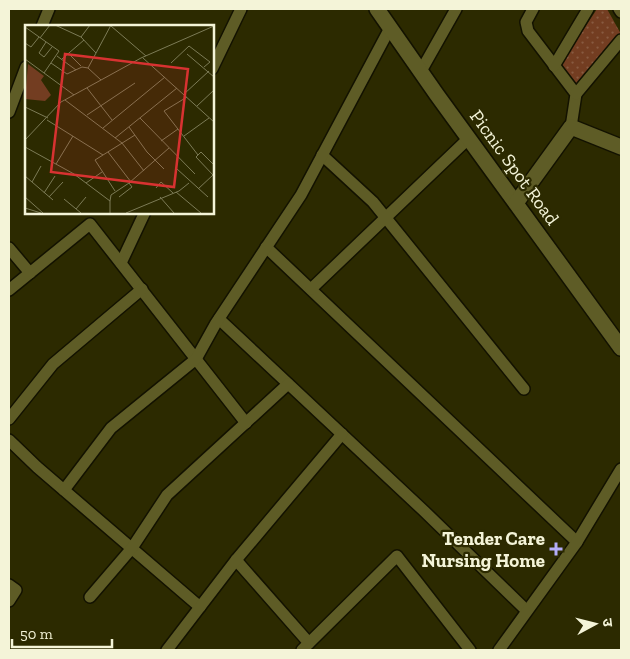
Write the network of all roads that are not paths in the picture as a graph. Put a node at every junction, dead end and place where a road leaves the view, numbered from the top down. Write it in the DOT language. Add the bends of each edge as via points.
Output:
graph roads {
  1 [pos="49,9"];
  2 [pos="241,9"];
  3 [pos="377,9"];
  4 [pos="456,9"];
  5 [pos="533,9"];
  6 [pos="588,9"];
  7 [pos="618,9"];
  8 [pos="621,12"];
  9 [pos="45,25"];
  10 [pos="390,28"];
  11 [pos="621,40"];
  12 [pos="214,65"];
  13 [pos="554,66"];
  14 [pos="25,70"];
  15 [pos="421,71"];
  16 [pos="576,94"];
  17 [pos="9,112"];
  18 [pos="571,127"];
  19 [pos="469,138"];
  20 [pos="621,147"];
  21 [pos="322,154"];
  22 [pos="516,203"];
  23 [pos="144,214"];
  24 [pos="385,217"];
  25 [pos="266,247"];
  26 [pos="9,248"];
  27 [pos="121,263"];
  28 [pos="30,273"];
  29 [pos="310,289"];
  30 [pos="9,290"];
  31 [pos="142,290"];
  32 [pos="219,319"];
  33 [pos="621,348"];
  34 [pos="196,358"];
  35 [pos="288,384"];
  36 [pos="524,388"];
  37 [pos="9,419"];
  38 [pos="246,423"];
  39 [pos="342,434"];
  40 [pos="9,440"];
  41 [pos="621,469"];
  42 [pos="64,490"];
  43 [pos="576,542"];
  44 [pos="132,548"];
  45 [pos="236,560"];
  46 [pos="9,585"];
  47 [pos="90,597"];
  48 [pos="9,601"];
  49 [pos="200,607"];
  50 [pos="526,610"];
  51 [pos="306,647"];
  52 [pos="167,650"];
  53 [pos="470,650"];
  54 [pos="499,650"];
  1 -- 9 [label="street"];
  2 -- 12 [label="street"];
  3 -- 10 [label="street, Picnic Spot Road"];
  4 -- 15 [label="street"];
  5 -- 13 [label="street" via="526,22 528,31"];
  6 -- 13 [label="street"];
  7 -- 8 [label="street"];
  10 -- 15 [label="street, Picnic Spot Road"];
  10 -- 21 [label="street"];
  11 -- 16 [label="street"];
  13 -- 16 [label="street"];
  14 -- 17 [label="street"];
  15 -- 19 [label="street, Picnic Spot Road"];
  16 -- 18 [label="street"];
  18 -- 20 [label="street"];
  18 -- 22 [label="street"];
  19 -- 22 [label="street, Picnic Spot Road"];
  19 -- 24 [label="street"];
  21 -- 24 [label="street"];
  21 -- 25 [label="street"];
  22 -- 33 [label="street, Picnic Spot Road"];
  23 -- 27 [label="street"];
  24 -- 29 [label="street"];
  24 -- 36 [label="street"];
  25 -- 29 [label="street"];
  25 -- 32 [label="street"];
  26 -- 28 [label="street"];
  27 -- 28 [label="street" via="90,224"];
  27 -- 31 [label="street"];
  28 -- 30 [label="street"];
  29 -- 43 [label="street"];
  31 -- 34 [label="street"];
  31 -- 37 [label="street" via="54,364"];
  32 -- 34 [label="street"];
  32 -- 35 [label="street"];
  34 -- 38 [label="street"];
  34 -- 42 [label="street" via="111,428"];
  35 -- 38 [label="street"];
  35 -- 39 [label="street"];
  38 -- 44 [label="street" via="167,495"];
  39 -- 45 [label="street"];
  39 -- 50 [label="street"];
  40 -- 42 [label="street"];
  41 -- 43 [label="street"];
  42 -- 44 [label="street"];
  43 -- 50 [label="street"];
  44 -- 47 [label="street"];
  44 -- 49 [label="street"];
  45 -- 49 [label="street"];
  45 -- 51 [label="street"];
  46 -- 48 [label="street" via="16,590"];
  49 -- 52 [label="street"];
  50 -- 54 [label="street"];
  51 -- 53 [label="street" via="396,556"];
}
